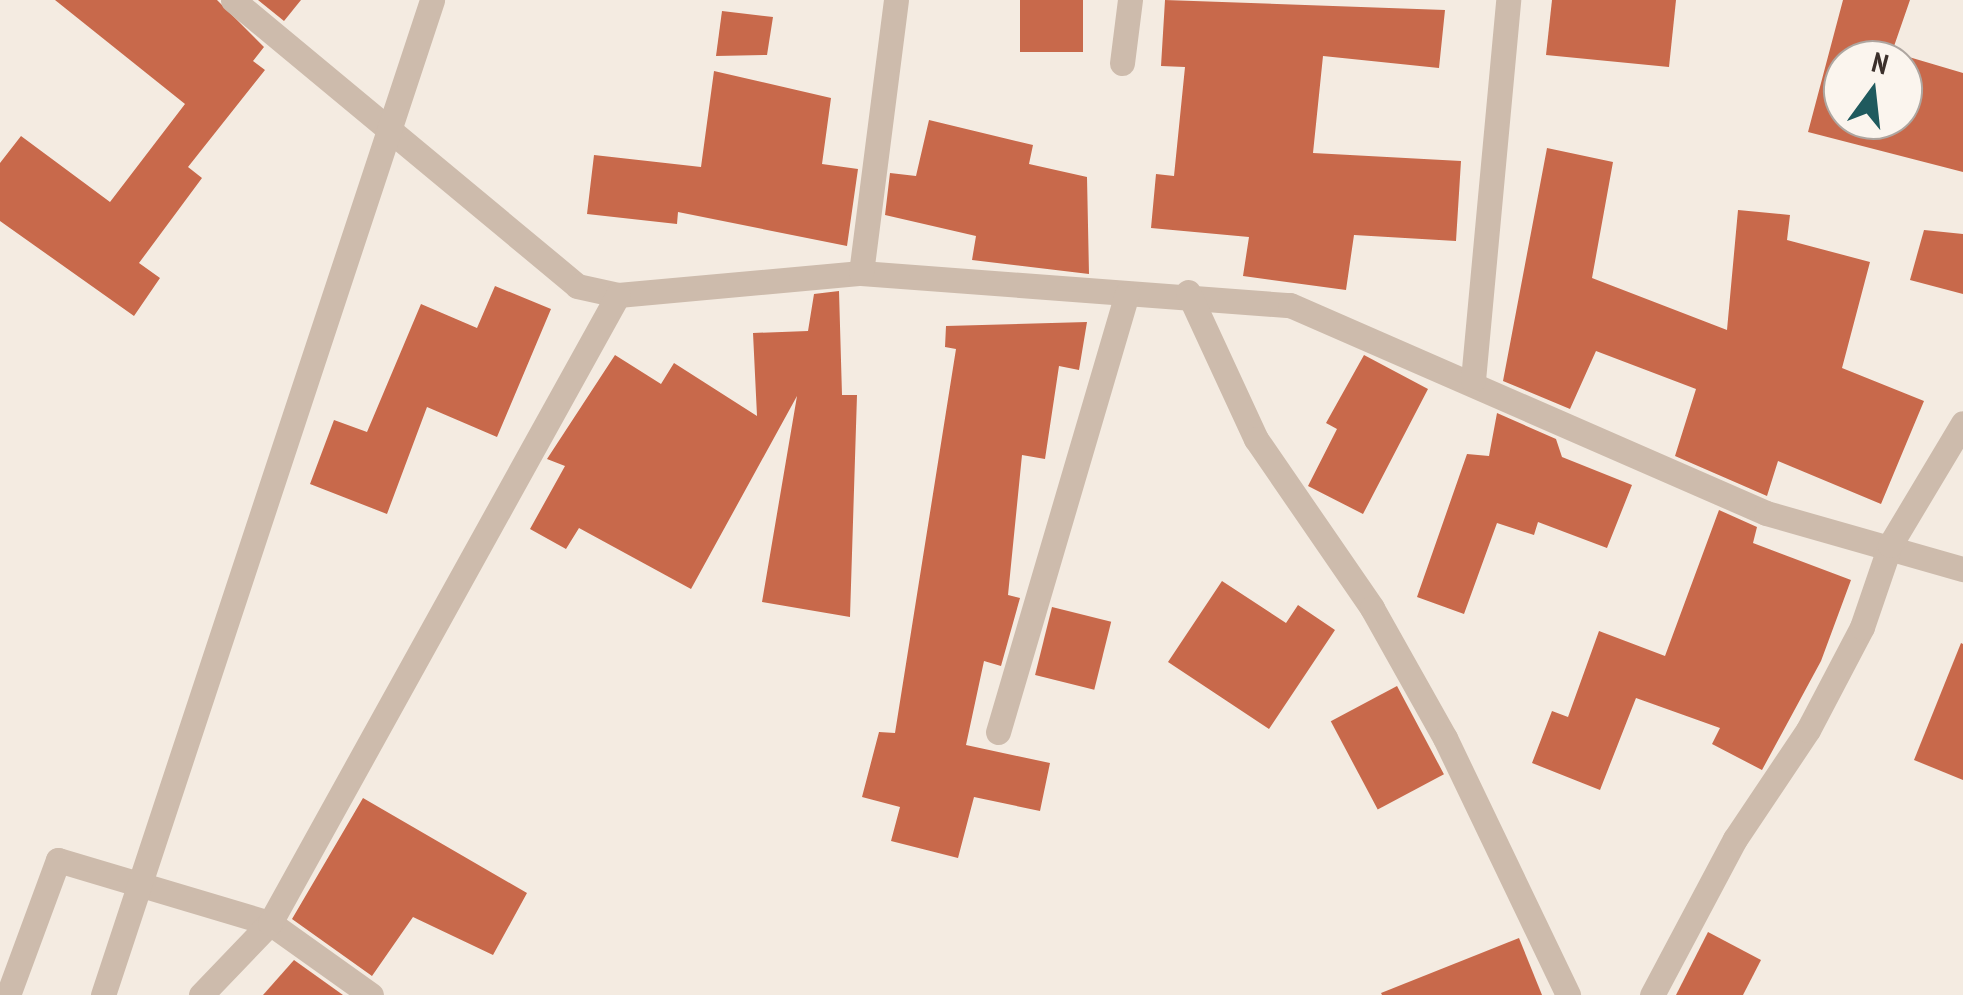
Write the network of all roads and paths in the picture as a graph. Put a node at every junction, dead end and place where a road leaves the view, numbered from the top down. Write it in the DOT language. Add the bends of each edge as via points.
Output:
graph roads {
  1 [pos="233,0"];
  2 [pos="432,0"];
  3 [pos="896,0"];
  4 [pos="1130,0"];
  5 [pos="1508,0"];
  6 [pos="1122,64"];
  7 [pos="388,136"];
  8 [pos="861,272"];
  9 [pos="1188,292"];
  10 [pos="1127,294"];
  11 [pos="618,296"];
  12 [pos="1473,380"];
  13 [pos="1963,423"];
  14 [pos="1890,546"];
  15 [pos="1963,569"];
  16 [pos="998,732"];
  17 [pos="141,884"];
  18 [pos="270,923"];
  19 [pos="8,995"];
  20 [pos="103,995"];
  21 [pos="201,995"];
  22 [pos="371,995"];
  23 [pos="1568,995"];
  24 [pos="1652,995"];
  1 -- 7 [label="street"];
  2 -- 7 [label="street"];
  3 -- 8 [label="street" via="897,47"];
  4 -- 6 [label="street"];
  5 -- 12 [label="street"];
  7 -- 11 [label="street" via="577,286"];
  7 -- 17 [label="street"];
  8 -- 10 [label="street"];
  8 -- 11 [label="street"];
  9 -- 10 [label="street"];
  9 -- 12 [label="street" via="1290,305"];
  9 -- 23 [label="street" via="1256,440 1372,608 1445,738"];
  10 -- 16 [label="street"];
  11 -- 18 [label="street"];
  12 -- 14 [label="street" via="1766,513"];
  13 -- 14 [label="street"];
  14 -- 15 [label="street"];
  14 -- 24 [label="street" via="1862,627 1808,730 1735,839"];
  17 -- 18 [label="street"];
  17 -- 19 [label="street" via="58,860"];
  17 -- 20 [label="street"];
  18 -- 21 [label="street"];
  18 -- 22 [label="street"];
}
